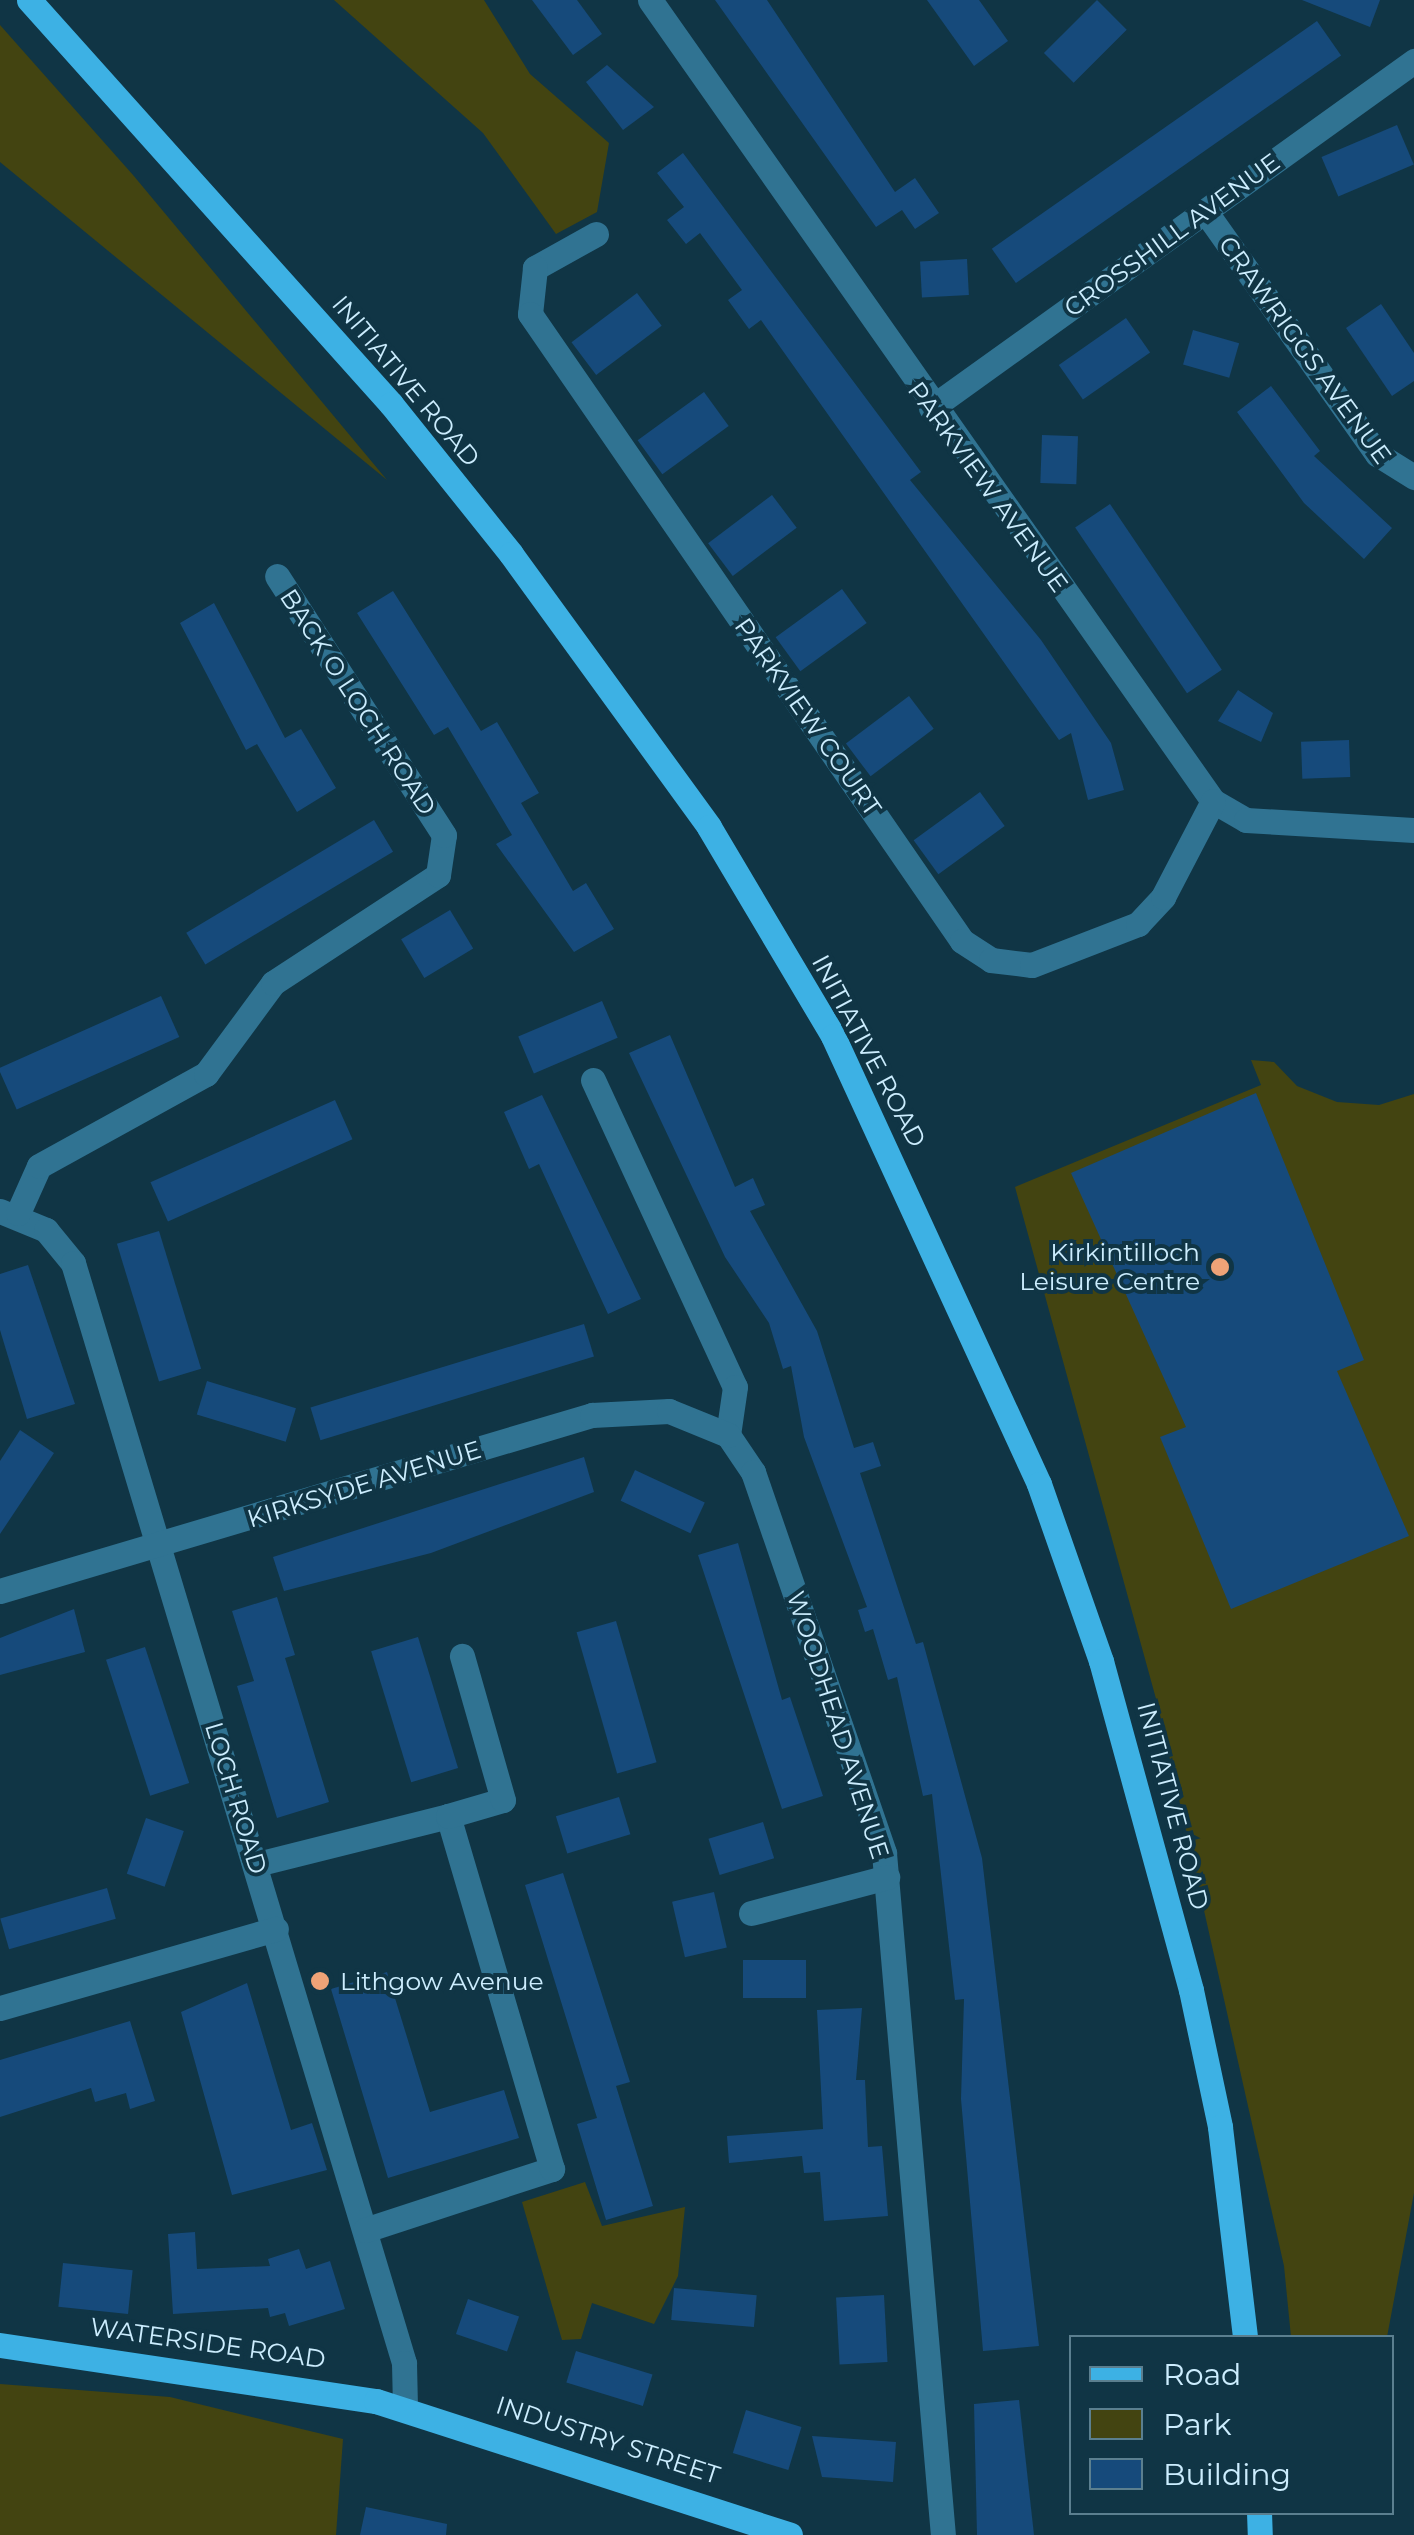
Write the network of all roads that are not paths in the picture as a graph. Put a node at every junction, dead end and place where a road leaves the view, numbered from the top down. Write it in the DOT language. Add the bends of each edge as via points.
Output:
graph roads {
  1 [pos="29,0"];
  2 [pos="650,0"];
  3 [pos="1414,61"];
  4 [pos="1205,211"];
  5 [pos="596,234"];
  6 [pos="931,408"];
  7 [pos="1414,476"];
  8 [pos="277,576"];
  9 [pos="1213,800"];
  10 [pos="1414,830"];
  11 [pos="206,1074"];
  12 [pos="593,1080"];
  13 [pos="9,1212"];
  14 [pos="728,1435"];
  15 [pos="158,1548"];
  16 [pos="0,1591"];
  17 [pos="462,1656"];
  18 [pos="448,1816"];
  19 [pos="257,1864"];
  20 [pos="886,1878"];
  21 [pos="751,1914"];
  22 [pos="276,1929"];
  23 [pos="0,2008"];
  24 [pos="365,2230"];
  25 [pos="1245,2335"];
  26 [pos="0,2346"];
  27 [pos="405,2408"];
  28 [pos="790,2535"];
  29 [pos="943,2535"];
  1 -- 25 [label="main road, INITIATIVE ROAD" via="391,404 511,554 709,827 833,1036 1040,1484 1101,1661 1195,2007"];
  2 -- 6 [label="street, PARKVIEW AVENUE"];
  3 -- 4 [label="street, CROSSHILL AVENUE"];
  4 -- 6 [label="street, CROSSHILL AVENUE"];
  4 -- 7 [label="street, CRAWRIGGS AVENUE" via="1377,454"];
  5 -- 9 [label="street, PARKVIEW COURT" via="536,268 530,314 962,940 991,960 1032,965 1138,924 1162,897"];
  6 -- 9 [label="street, PARKVIEW AVENUE"];
  8 -- 11 [label="street, BACK O LOCH ROAD" via="444,835 438,875 273,983"];
  9 -- 10 [label="street, PARKVIEW AVENUE" via="1246,820"];
  11 -- 13 [label="street, LOCH ROAD" via="39,1166"];
  12 -- 14 [label="street" via="735,1388"];
  13 -- 15 [label="street, LOCH ROAD" via="73,1264"];
  14 -- 15 [label="street, KIRKSYDE AVENUE" via="668,1411 592,1415"];
  14 -- 20 [label="street, WOODHEAD AVENUE" via="754,1472"];
  15 -- 16 [label="street, KIRKSYDE AVENUE"];
  15 -- 19 [label="street, LOCH ROAD"];
  17 -- 18 [label="street" via="504,1800"];
  18 -- 19 [label="street"];
  18 -- 24 [label="street" via="552,2169"];
  19 -- 22 [label="street, LOCH ROAD"];
  20 -- 21 [label="street"];
  20 -- 29 [label="street, WOODHEAD AVENUE"];
  22 -- 23 [label="street"];
  22 -- 24 [label="street, LOCH ROAD"];
  24 -- 27 [label="street, LOCH ROAD" via="409,2382"];
  26 -- 27 [label="main road, WATERSIDE ROAD"];
  27 -- 28 [label="main road, INDUSTRY STREET"];
}
